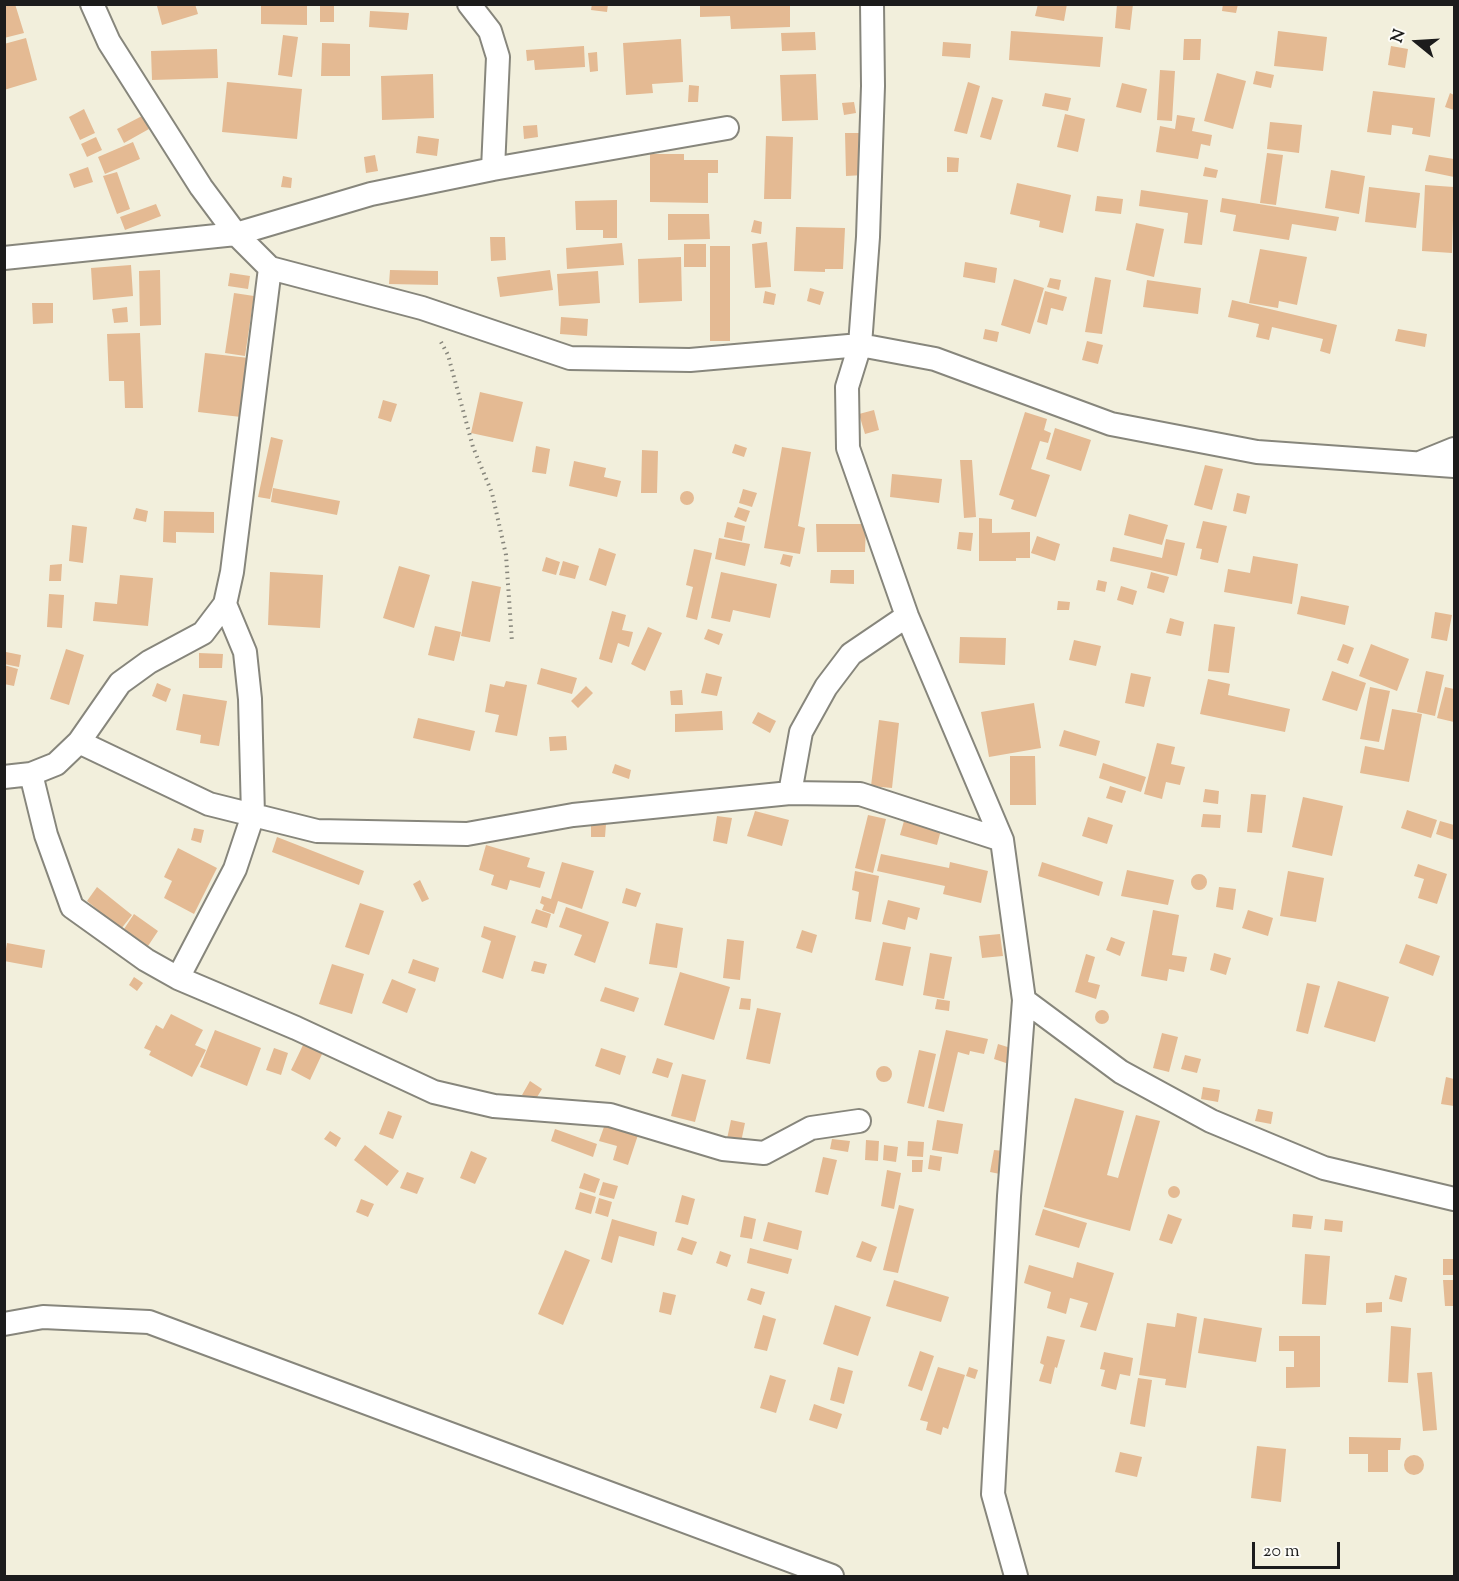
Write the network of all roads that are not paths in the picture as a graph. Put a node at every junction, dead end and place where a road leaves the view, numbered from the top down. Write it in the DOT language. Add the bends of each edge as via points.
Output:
graph roads {
  1 [pos="92,4"];
  2 [pos="469,4"];
  3 [pos="872,4"];
  4 [pos="727,128"];
  5 [pos="492,169"];
  6 [pos="236,234"];
  7 [pos="4,258"];
  8 [pos="270,268"];
  9 [pos="860,345"];
  10 [pos="1455,449"];
  11 [pos="1418,463"];
  12 [pos="1455,466"];
  13 [pos="225,604"];
  14 [pos="907,616"];
  15 [pos="79,742"];
  16 [pos="31,774"];
  17 [pos="4,777"];
  18 [pos="790,793"];
  19 [pos="253,815"];
  20 [pos="1002,840"];
  21 [pos="178,978"];
  22 [pos="1024,1000"];
  23 [pos="859,1121"];
  24 [pos="1455,1199"];
  25 [pos="4,1324"];
  26 [pos="832,1576"];
  27 [pos="1016,1576"];
  1 -- 6 [label="street" via="109,42 201,187"];
  2 -- 5 [label="street" via="490,31 498,57"];
  3 -- 9 [label="street" via="873,86"];
  4 -- 5 [label="street"];
  5 -- 6 [label="street" via="371,194"];
  6 -- 7 [label="street"];
  6 -- 8 [label="street"];
  8 -- 9 [label="street" via="422,308 570,358 690,360"];
  8 -- 13 [label="street"];
  9 -- 11 [label="street" via="935,359 1111,424 1257,452"];
  9 -- 14 [label="street" via="847,387 848,448"];
  10 -- 11 [label="street"];
  11 -- 12 [label="street"];
  13 -- 15 [label="street" via="203,633 120,682"];
  13 -- 19 [label="street" via="245,652"];
  14 -- 18 [label="street" via="851,654 826,687 801,732"];
  14 -- 20 [label="street"];
  15 -- 16 [label="street" via="56,765"];
  15 -- 19 [label="street" via="209,804"];
  16 -- 17 [label="street"];
  16 -- 21 [label="street" via="46,835 72,907"];
  18 -- 19 [label="street" via="573,815 467,834 317,831"];
  18 -- 20 [label="street" via="860,795"];
  19 -- 21 [label="street" via="235,869"];
  20 -- 22 [label="street"];
  21 -- 23 [label="street" via="434,1092 494,1106 610,1115 723,1149 764,1153 811,1128"];
  22 -- 24 [label="street" via="1121,1072 1210,1121 1323,1168"];
  22 -- 27 [label="street" via="993,1494"];
  25 -- 26 [label="street" via="43,1317 149,1322"];
}
